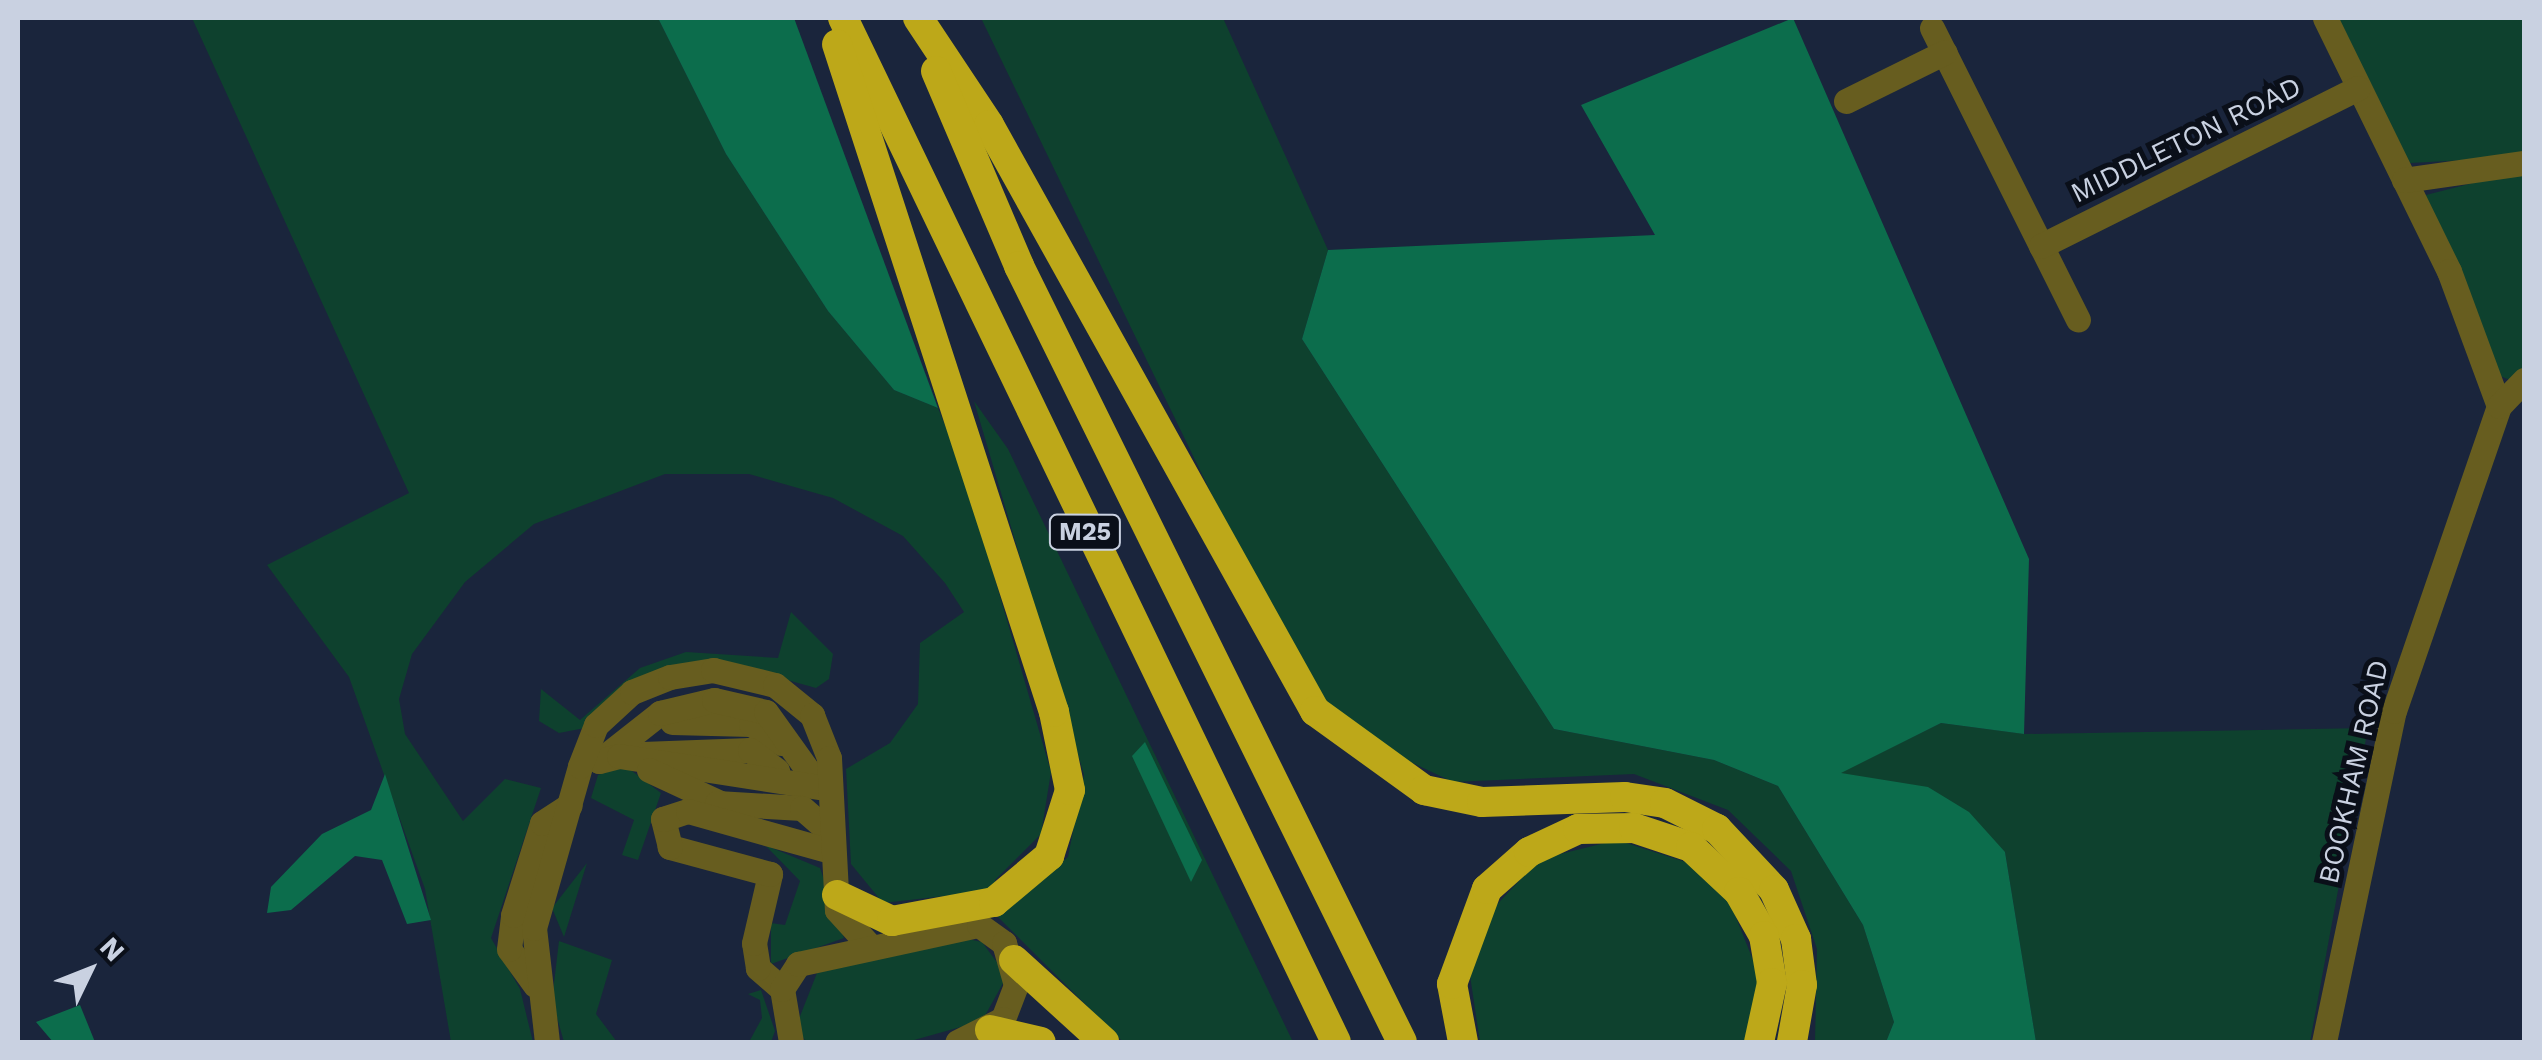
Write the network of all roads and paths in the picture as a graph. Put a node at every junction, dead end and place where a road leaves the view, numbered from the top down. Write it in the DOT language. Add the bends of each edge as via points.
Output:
graph roads {
  1 [pos="828,18"];
  2 [pos="844,18"];
  3 [pos="916,18"];
  4 [pos="2325,18"];
  5 [pos="1932,28"];
  6 [pos="1945,52"];
  7 [pos="2358,88"];
  8 [pos="1846,101"];
  9 [pos="2524,163"];
  10 [pos="2404,180"];
  11 [pos="2041,246"];
  12 [pos="2078,319"];
  13 [pos="2524,380"];
  14 [pos="2499,406"];
  15 [pos="611,755"];
  16 [pos="804,777"];
  17 [pos="830,841"];
  18 [pos="837,896"];
  19 [pos="869,945"];
  20 [pos="1014,960"];
  21 [pos="782,989"];
  22 [pos="990,1030"];
  23 [pos="547,1042"];
  24 [pos="791,1042"];
  25 [pos="958,1042"];
  26 [pos="1041,1042"];
  27 [pos="1104,1042"];
  28 [pos="1336,1042"];
  29 [pos="1402,1042"];
  30 [pos="1464,1042"];
  31 [pos="1759,1042"];
  32 [pos="1792,1042"];
  33 [pos="2324,1042"];
  1 -- 18 [label="highway" via="1054,712 1070,790 1049,856 994,902 892,921"];
  2 -- 28 [label="highway, M25"];
  3 -- 29 [label="highway, M25" via="1019,266"];
  3 -- 32 [label="highway, M25" via="989,125 1314,711 1424,790 1482,802 1625,797 1665,803 1718,829 1774,890 1796,939 1802,985"];
  4 -- 7 [label="street"];
  5 -- 6 [label="street"];
  6 -- 8 [label="street"];
  6 -- 11 [label="street"];
  7 -- 10 [label="street"];
  7 -- 11 [label="street, MIDDLETON ROAD"];
  9 -- 10 [label="street"];
  10 -- 14 [label="street" via="2474,327"];
  11 -- 12 [label="street"];
  13 -- 14 [label="street"];
  14 -- 33 [label="street, BOOKHAM ROAD" via="2394,712"];
  15 -- 16 [label="street"];
  15 -- 16 [label="street" via="750,739"];
  15 -- 16 [label="street" via="660,712 714,700 766,712"];
  15 -- 16 [label="street" via="596,725 632,692 713,670 775,686 812,715"];
  15 -- 17 [label="street" via="717,803"];
  15 -- 23 [label="street" via="570,805 534,928 535,984"];
  16 -- 17 [label="street"];
  17 -- 18 [label="street"];
  17 -- 21 [label="street" via="688,811 664,819 670,848 770,874 754,944 758,968"];
  18 -- 19 [label="street" via="843,924"];
  19 -- 20 [label="street" via="979,925"];
  19 -- 21 [label="street" via="814,956"];
  20 -- 22 [label="street" via="1013,997"];
  20 -- 27 [label="highway"];
  21 -- 24 [label="street"];
  22 -- 25 [label="street"];
  22 -- 26 [label="highway"];
  30 -- 31 [label="highway" via="1452,984 1486,890 1529,852 1578,829 1634,828 1691,846 1739,892 1764,936 1772,983"];
}
